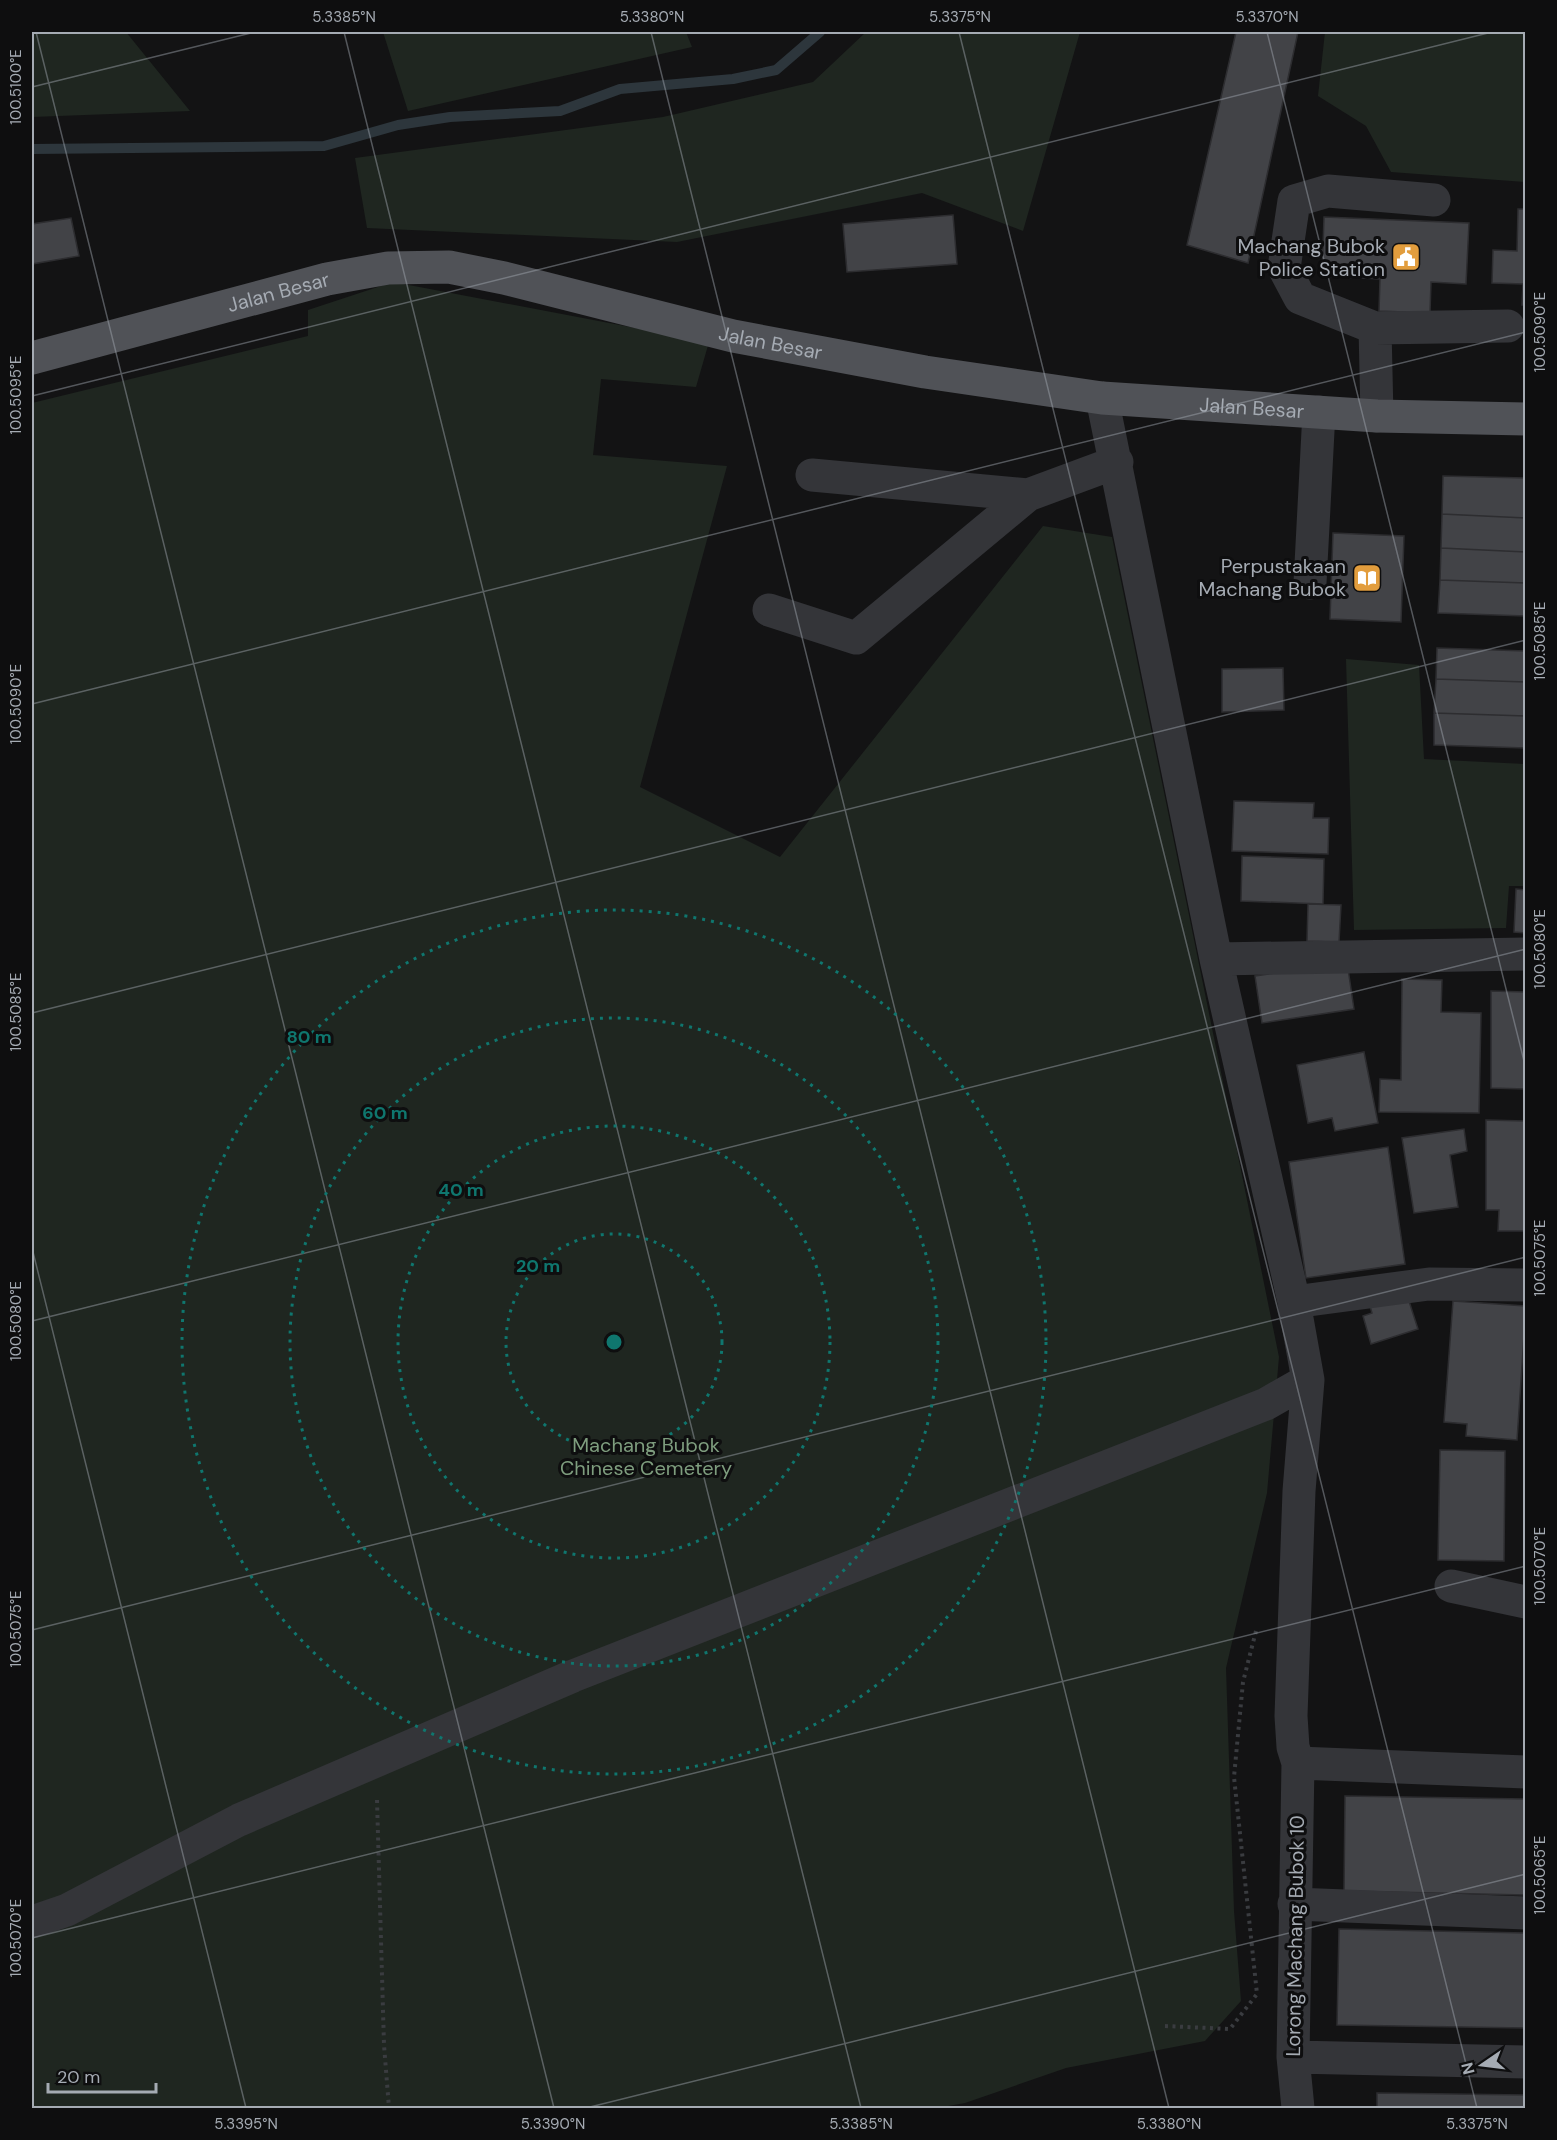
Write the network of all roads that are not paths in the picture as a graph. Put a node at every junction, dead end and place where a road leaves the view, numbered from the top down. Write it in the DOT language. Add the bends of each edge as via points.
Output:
graph roads {
  1 [pos="1434,200"];
  2 [pos="1508,326"];
  3 [pos="1375,328"];
  4 [pos="32,358"];
  5 [pos="1102,398"];
  6 [pos="1319,412"];
  7 [pos="1377,416"];
  8 [pos="1526,419"];
  9 [pos="1117,462"];
  10 [pos="812,475"];
  11 [pos="1028,495"];
  12 [pos="1310,583"];
  13 [pos="769,610"];
  14 [pos="1526,954"];
  15 [pos="1216,959"];
  16 [pos="1526,1285"];
  17 [pos="1294,1302"];
  18 [pos="1308,1380"];
  19 [pos="1451,1586"];
  20 [pos="1526,1602"];
  21 [pos="1298,1763"];
  22 [pos="1526,1772"];
  23 [pos="1294,1904"];
  24 [pos="1526,1913"];
  25 [pos="32,1922"];
  26 [pos="1293,2058"];
  27 [pos="1526,2062"];
  28 [pos="1298,2109"];
  1 -- 3 [label="street" via="1328,191 1294,201 1284,268 1300,298"];
  2 -- 3 [label="street"];
  3 -- 7 [label="street"];
  4 -- 5 [label="main road, Jalan Besar" via="327,279 388,268 448,267 733,336 925,372"];
  5 -- 6 [label="main road, Jalan Besar"];
  5 -- 9 [label="street, Lorong Machang Bubok 10"];
  6 -- 7 [label="main road, Jalan Besar"];
  6 -- 12 [label="street"];
  7 -- 8 [label="main road, Jalan Besar"];
  9 -- 11 [label="street"];
  9 -- 15 [label="street, Lorong Machang Bubok 10"];
  10 -- 11 [label="street"];
  11 -- 13 [label="street" via="856,638"];
  14 -- 15 [label="street"];
  15 -- 17 [label="street, Lorong Machang Bubok 10"];
  16 -- 17 [label="street" via="1429,1284"];
  17 -- 18 [label="street, Lorong Machang Bubok 10"];
  18 -- 21 [label="street, Lorong Machang Bubok 10" via="1299,1491 1292,1704 1293,1747"];
  18 -- 25 [label="street" via="1266,1404 573,1676 239,1820 67,1910"];
  19 -- 20 [label="street"];
  21 -- 22 [label="street"];
  21 -- 23 [label="street, Lorong Machang Bubok 10"];
  23 -- 24 [label="street"];
  23 -- 26 [label="street, Lorong Machang Bubok 10"];
  26 -- 27 [label="street"];
  26 -- 28 [label="street, Lorong Machang Bubok 10"];
}
